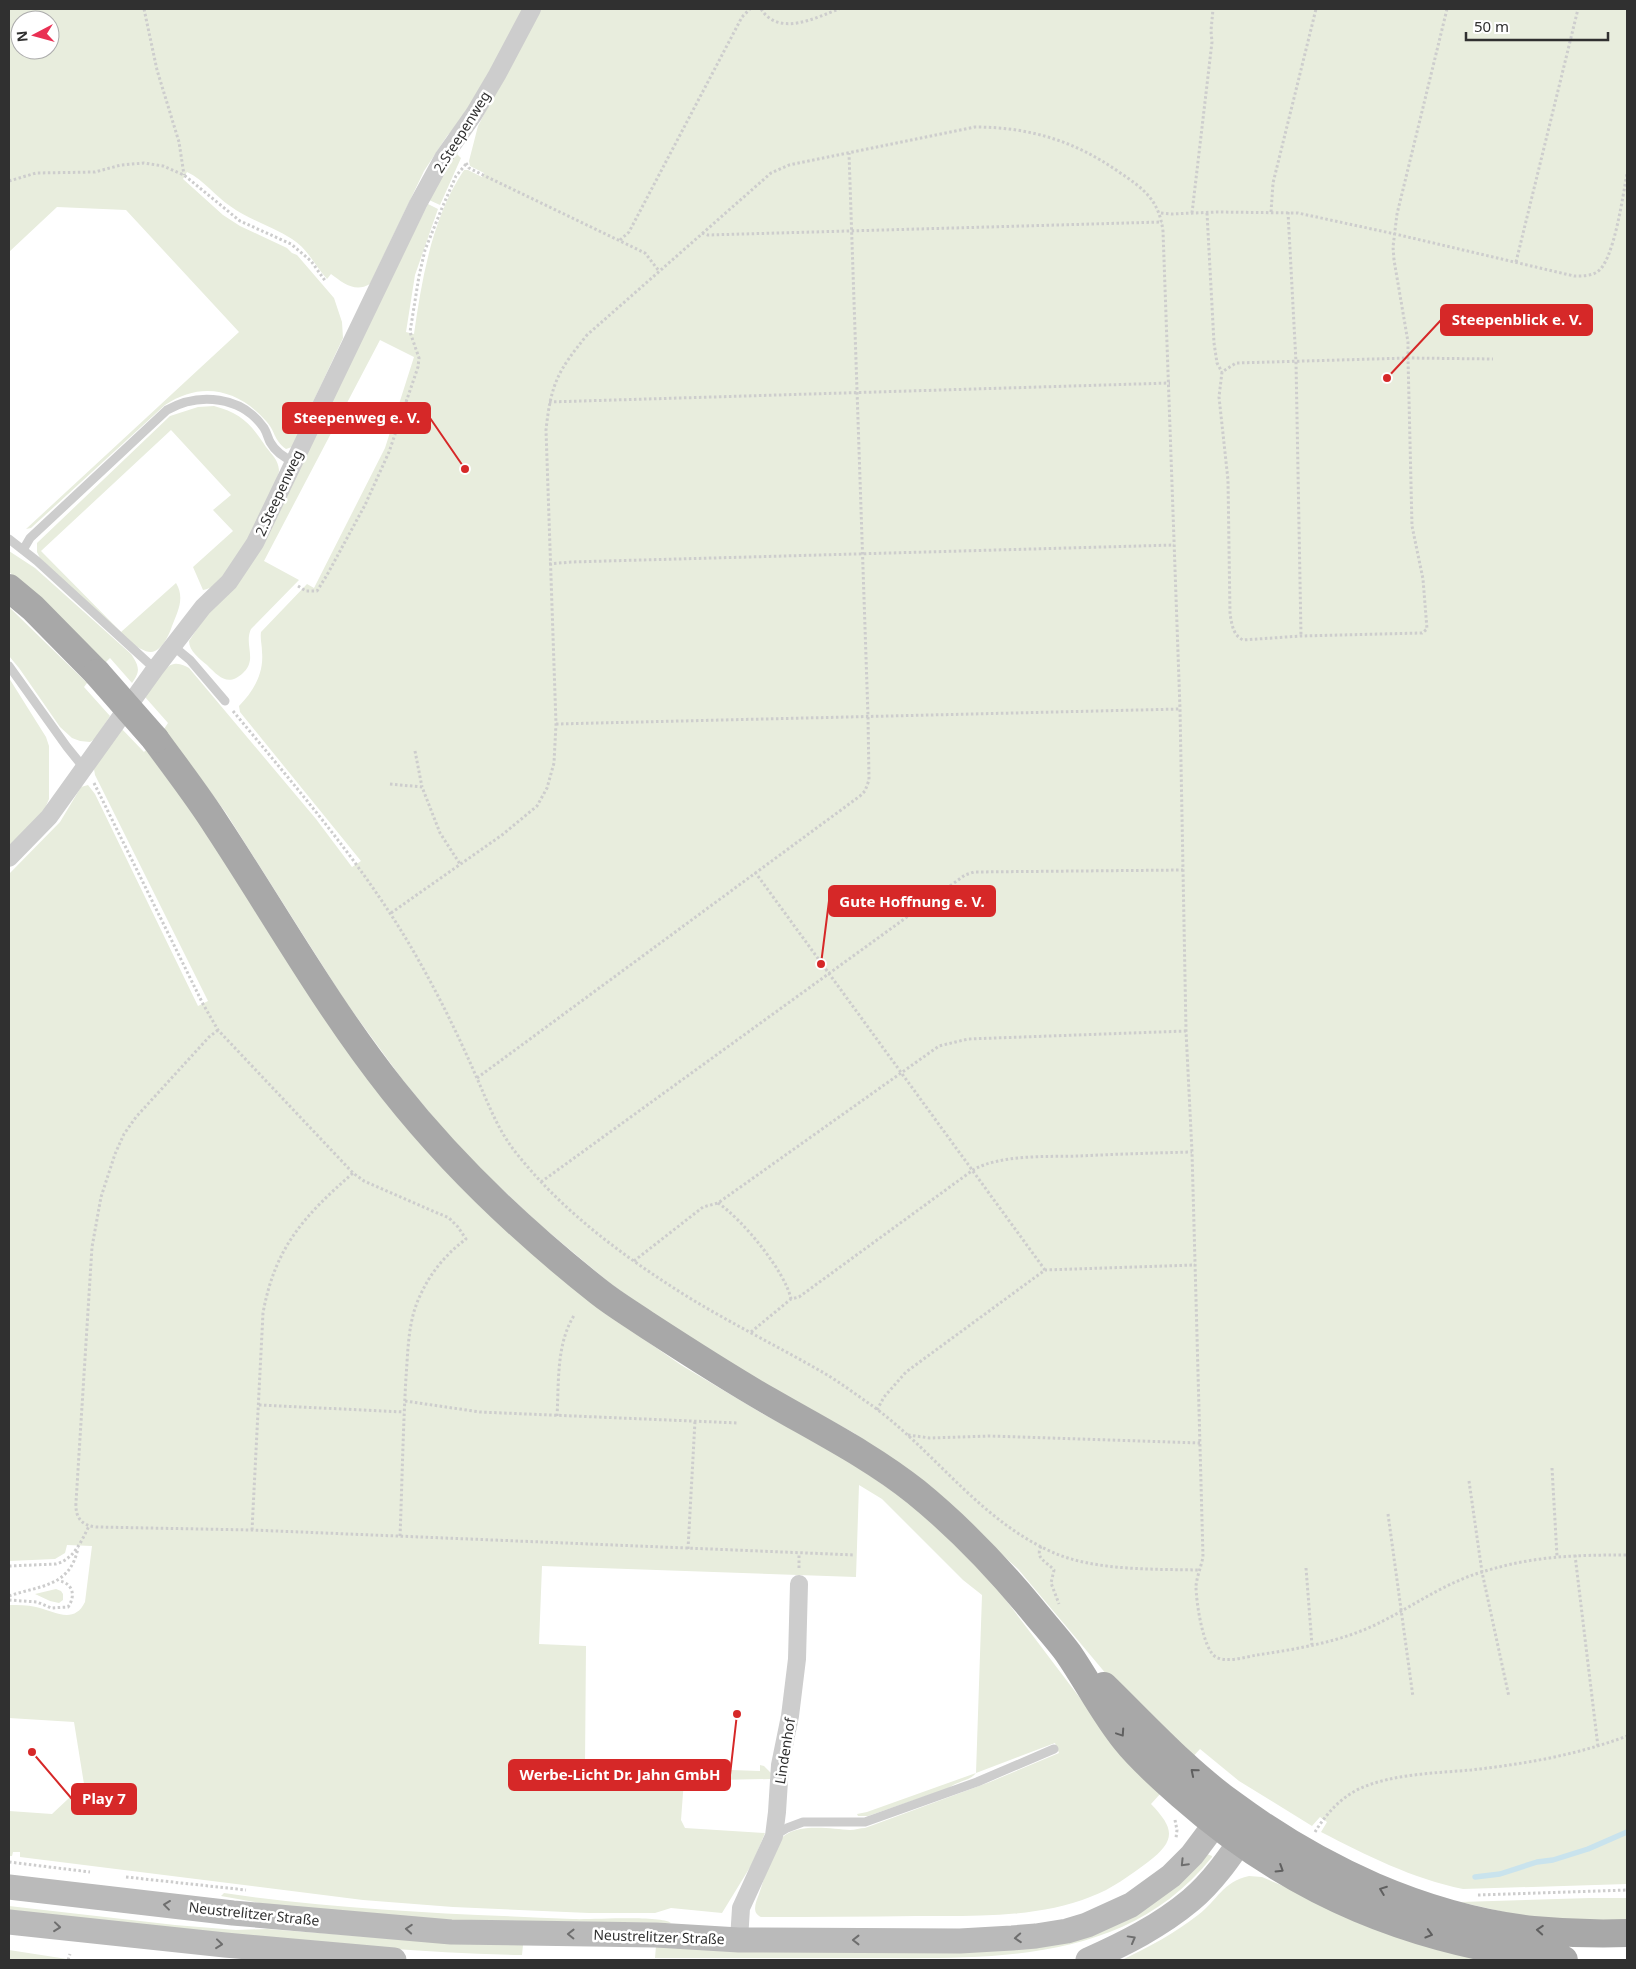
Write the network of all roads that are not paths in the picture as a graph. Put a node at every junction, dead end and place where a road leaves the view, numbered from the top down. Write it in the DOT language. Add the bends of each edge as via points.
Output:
graph roads {
  1 [pos="532,9"];
  2 [pos="294,462"];
  3 [pos="9,539"];
  4 [pos="23,550"];
  5 [pos="9,588"];
  6 [pos="173,646"];
  7 [pos="9,666"];
  8 [pos="155,669"];
  9 [pos="225,701"];
  10 [pos="84,768"];
  11 [pos="9,858"];
  12 [pos="799,1580"];
  13 [pos="1064,1649"];
  14 [pos="1054,1748"];
  15 [pos="1231,1803"];
  16 [pos="1256,1820"];
  17 [pos="1215,1825"];
  18 [pos="774,1836"];
  19 [pos="1240,1843"];
  20 [pos="9,1887"];
  21 [pos="9,1922"];
  22 [pos="1627,1933"];
  23 [pos="174,1939"];
  24 [pos="739,1940"];
  25 [pos="193,1960"];
  26 [pos="394,1960"];
  27 [pos="1088,1960"];
  28 [pos="1564,1960"];
  1 -- 2 [label="street, 2.Steepenweg" via="483,98 418,204"];
  2 -- 4 [label="lane" via="272,445 264,428 233,404 216,399 178,404 30,538"];
  2 -- 6 [label="street, 2.Steepenweg" via="255,543 229,582 203,607"];
  3 -- 4 [label="lane"];
  4 -- 8 [label="lane"];
  5 -- 13 [label="main road, bridge" via="96,673 155,739 215,822 333,1009 392,1089 473,1182 603,1295 684,1350 847,1444 916,1492 1007,1578"];
  6 -- 8 [label="street, 2.Steepenweg"];
  6 -- 9 [label="lane" via="190,660"];
  7 -- 10 [label="lane"];
  8 -- 10 [label="street, 2.Steepenweg"];
  10 -- 11 [label="street, 2.Steepenweg" via="49,817"];
  12 -- 18 [label="street, Lindenhof" via="797,1659 780,1765"];
  15 -- 13 [label="main road, one-way" via="1185,1764"];
  13 -- 17 [label="main road, one-way" via="1127,1742"];
  14 -- 18 [label="lane" via="978,1782 865,1822 803,1822"];
  15 -- 16 [label="main road"];
  15 -- 17 [label="main road, Neustrelitzer Straße"];
  16 -- 19 [label="main road"];
  22 -- 16 [label="main road, one-way" via="1532,1930 1473,1919 1413,1901 1336,1869"];
  17 -- 19 [label="main road"];
  17 -- 24 [label="main road, Neustrelitzer Straße, one-way" via="1192,1855 1148,1894 1110,1916 1066,1931 960,1941"];
  18 -- 24 [label="street, Lindenhof" via="741,1908"];
  27 -- 19 [label="main road, one-way" via="1158,1924 1191,1900"];
  19 -- 28 [label="main road, one-way" via="1301,1882 1404,1926 1465,1944"];
  24 -- 20 [label="main road, Neustrelitzer Straße, one-way" via="656,1935 451,1932 242,1914"];
  21 -- 23 [label="main road, one-way"];
  23 -- 25 [label="main road"];
  23 -- 26 [label="main road, one-way"];
}
